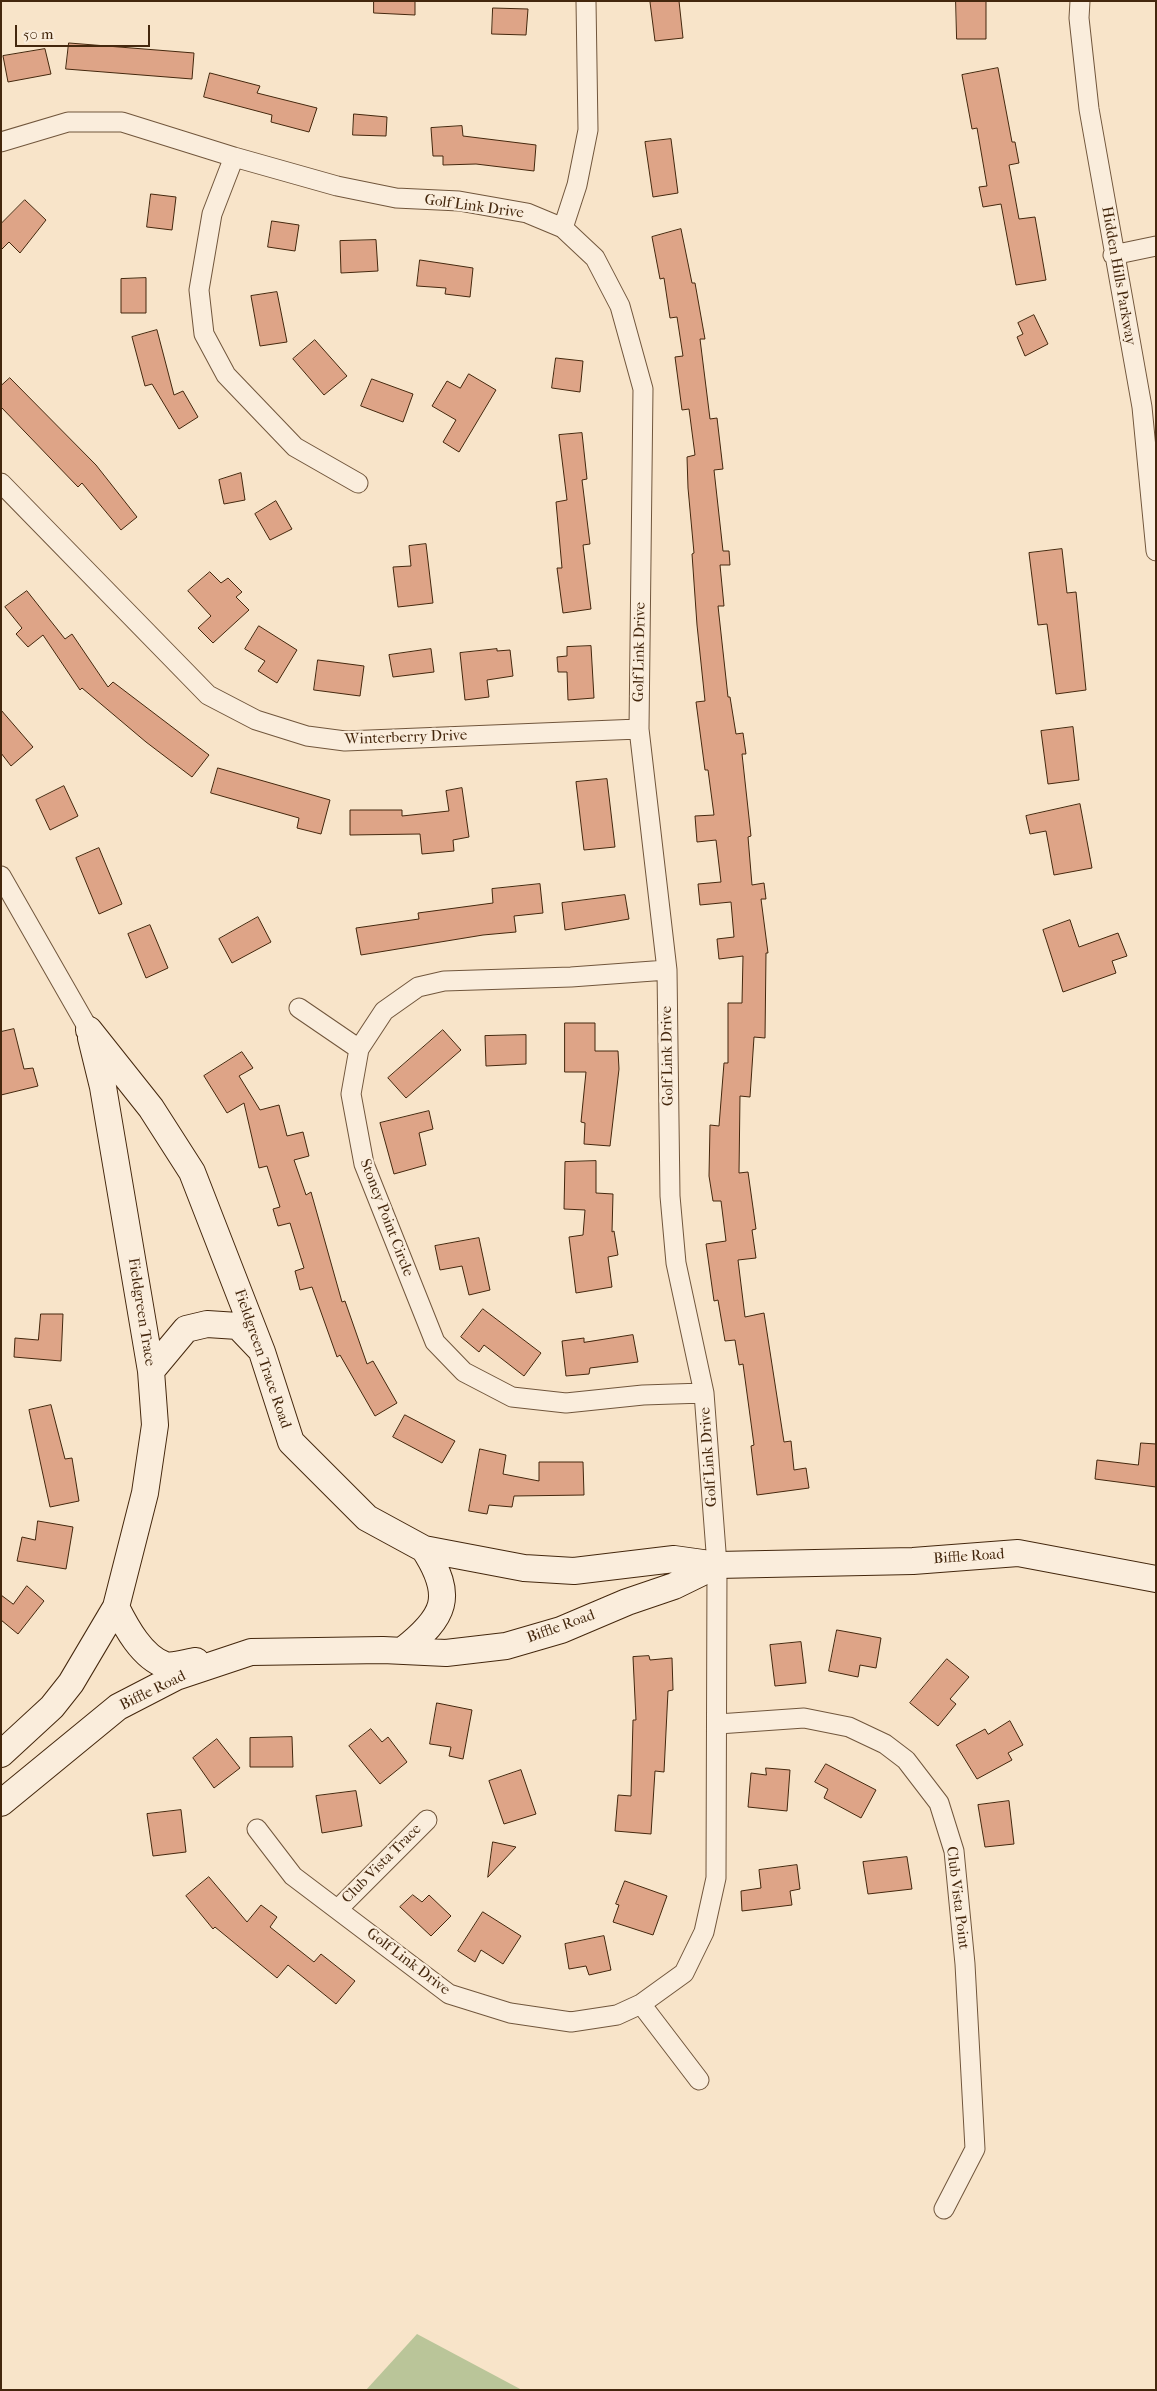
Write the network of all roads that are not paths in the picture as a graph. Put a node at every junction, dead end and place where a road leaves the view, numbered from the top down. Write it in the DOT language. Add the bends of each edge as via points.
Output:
graph roads {
  1 [pos="586,1"];
  2 [pos="1080,1"];
  3 [pos="1,142"];
  4 [pos="234,157"];
  5 [pos="563,228"];
  6 [pos="1156,246"];
  7 [pos="1113,255"];
  8 [pos="1,483"];
  9 [pos="358,483"];
  10 [pos="1156,552"];
  11 [pos="640,729"];
  12 [pos="1,876"];
  13 [pos="667,970"];
  14 [pos="299,1008"];
  15 [pos="89,1030"];
  16 [pos="358,1049"];
  17 [pos="262,1352"];
  18 [pos="151,1371"];
  19 [pos="704,1393"];
  20 [pos="424,1549"];
  21 [pos="717,1565"];
  22 [pos="1156,1579"];
  23 [pos="116,1607"];
  24 [pos="403,1650"];
  25 [pos="251,1652"];
  26 [pos="718,1724"];
  27 [pos="10,1746"];
  28 [pos="1,1803"];
  29 [pos="427,1820"];
  30 [pos="257,1829"];
  31 [pos="338,1909"];
  32 [pos="641,2004"];
  33 [pos="699,2080"];
  34 [pos="944,2209"];
  1 -- 5 [label="street" via="588,130 577,185"];
  2 -- 7 [label="street, Hidden Hills Parkway" via="1089,109"];
  3 -- 4 [label="street, Golf Link Drive" via="68,122 122,122"];
  4 -- 5 [label="street, Golf Link Drive" via="337,186 396,198 459,202 527,213"];
  4 -- 9 [label="street" via="212,214 199,290 204,334 226,376 295,447"];
  5 -- 11 [label="street, Golf Link Drive" via="595,258 620,306 643,389"];
  6 -- 7 [label="street"];
  7 -- 10 [label="street, Hidden Hills Parkway" via="1142,407"];
  8 -- 11 [label="street, Winterberry Drive" via="208,695 256,720 307,736 345,741"];
  11 -- 13 [label="street, Golf Link Drive"];
  12 -- 15 [label="street, Fieldgreen Trace"];
  13 -- 16 [label="street, Stoney Point Circle" via="444,981 418,987 384,1011"];
  13 -- 19 [label="street, Golf Link Drive" via="670,1196 676,1263"];
  14 -- 16 [label="street"];
  15 -- 17 [label="street, Fieldgreen Trace Road" via="151,1108 192,1172"];
  15 -- 18 [label="street, Fieldgreen Trace" via="103,1087"];
  16 -- 19 [label="street, Stoney Point Circle" via="351,1094 364,1164 435,1342 464,1372 512,1397 566,1403"];
  17 -- 18 [label="street" via="238,1326 207,1324 186,1329"];
  17 -- 20 [label="street, Fieldgreen Trace Road" via="291,1442 367,1518"];
  18 -- 23 [label="street, Fieldgreen Trace" via="155,1425 146,1483"];
  19 -- 21 [label="street, Golf Link Drive"];
  20 -- 21 [label="street, Fieldgreen Trace Road" via="524,1568 574,1571 674,1559"];
  20 -- 24 [label="street" via="435,1566 442,1587 441,1606 432,1625"];
  21 -- 22 [label="street, Biffle Road" via="913,1561 1018,1553"];
  21 -- 24 [label="street, Biffle Road" via="674,1586 561,1630 506,1646 446,1653"];
  21 -- 26 [label="street, Golf Link Drive"];
  23 -- 25 [label="street" via="128,1630 152,1658 167,1665"];
  23 -- 27 [label="street, Fieldgreen Trace" via="71,1683 52,1707"];
  24 -- 25 [label="street, Biffle Road"];
  25 -- 28 [label="street, Biffle Road" via="176,1677 118,1707"];
  26 -- 32 [label="street, Golf Link Drive" via="716,1878 704,1932 684,1973"];
  26 -- 34 [label="street, Club Vista Point" via="804,1718 848,1727 885,1744 906,1760 939,1803 954,1850 966,1964 975,2149"];
  29 -- 31 [label="street, Club Vista Trace"];
  30 -- 31 [label="street, Golf Link Drive" via="293,1876"];
  31 -- 32 [label="street, Golf Link Drive" via="449,1994 510,2012 571,2022 617,2015"];
  32 -- 33 [label="street"];
}
